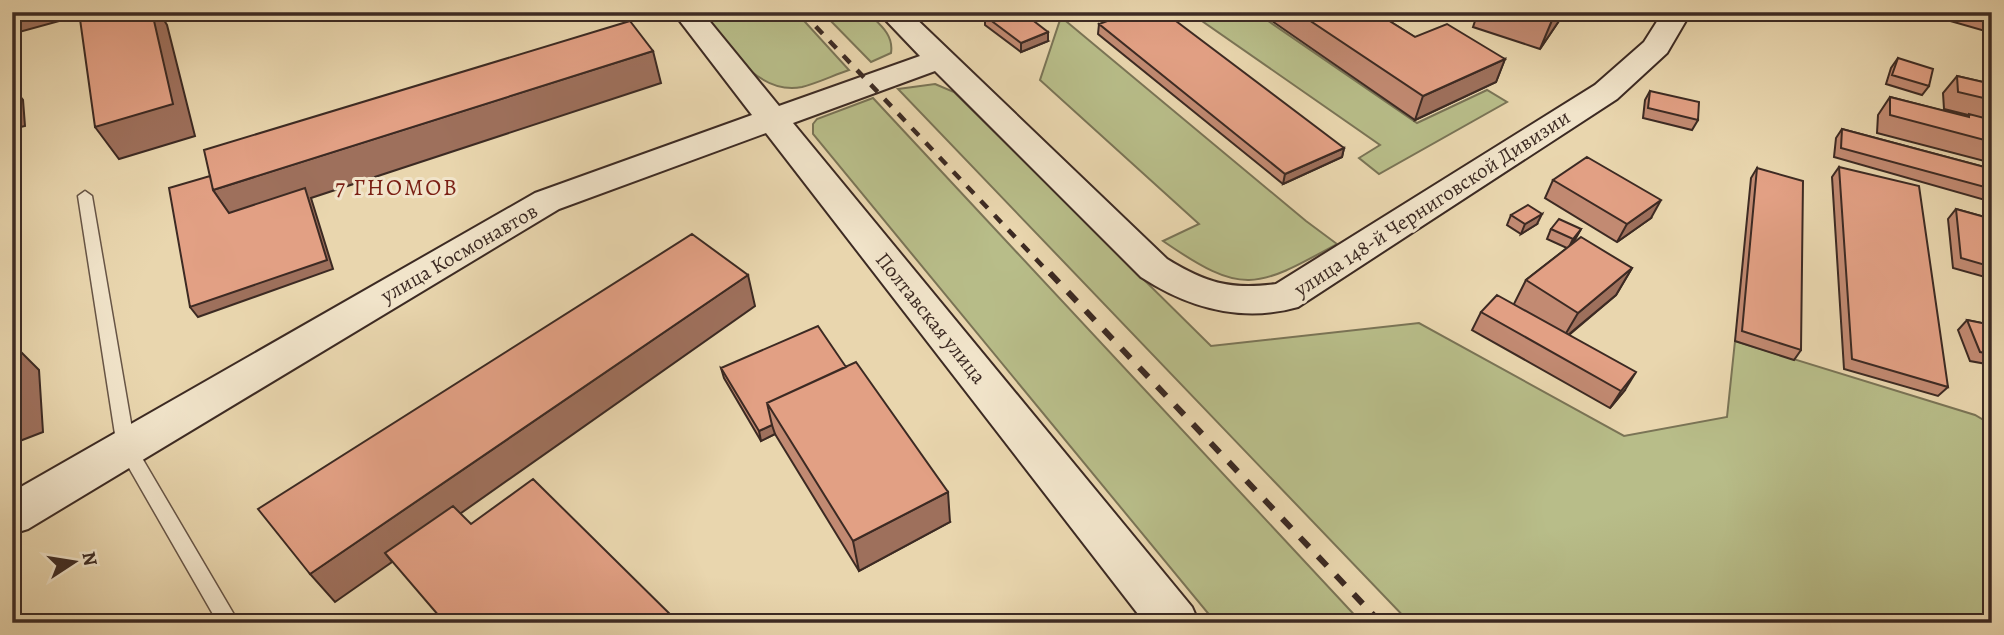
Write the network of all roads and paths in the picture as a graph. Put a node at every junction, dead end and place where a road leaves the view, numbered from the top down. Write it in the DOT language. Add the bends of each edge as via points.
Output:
graph roads {
  1 [pos="687,12"];
  2 [pos="892,12"];
  3 [pos="1677,12"];
  4 [pos="939,59"];
  5 [pos="774,119"];
  6 [pos="85,196"];
  7 [pos="125,447"];
  8 [pos="12,515"];
  9 [pos="229,623"];
  10 [pos="1175,623"];
  1 -- 5 [label="street, Полтавская улица"];
  2 -- 4 [label="street"];
  3 -- 4 [label="street, улица 148-й Черниговской Дивизии" via="1656,47 1606,92 1285,297 1245,303 1185,289 1154,268"];
  4 -- 5 [label="street, улица Космонавтов"];
  5 -- 7 [label="street, улица Космонавтов" via="547,201"];
  5 -- 10 [label="street, Полтавская улица"];
  6 -- 7 [label="lane"];
  7 -- 8 [label="street, улица Космонавтов"];
  7 -- 9 [label="lane"];
}
